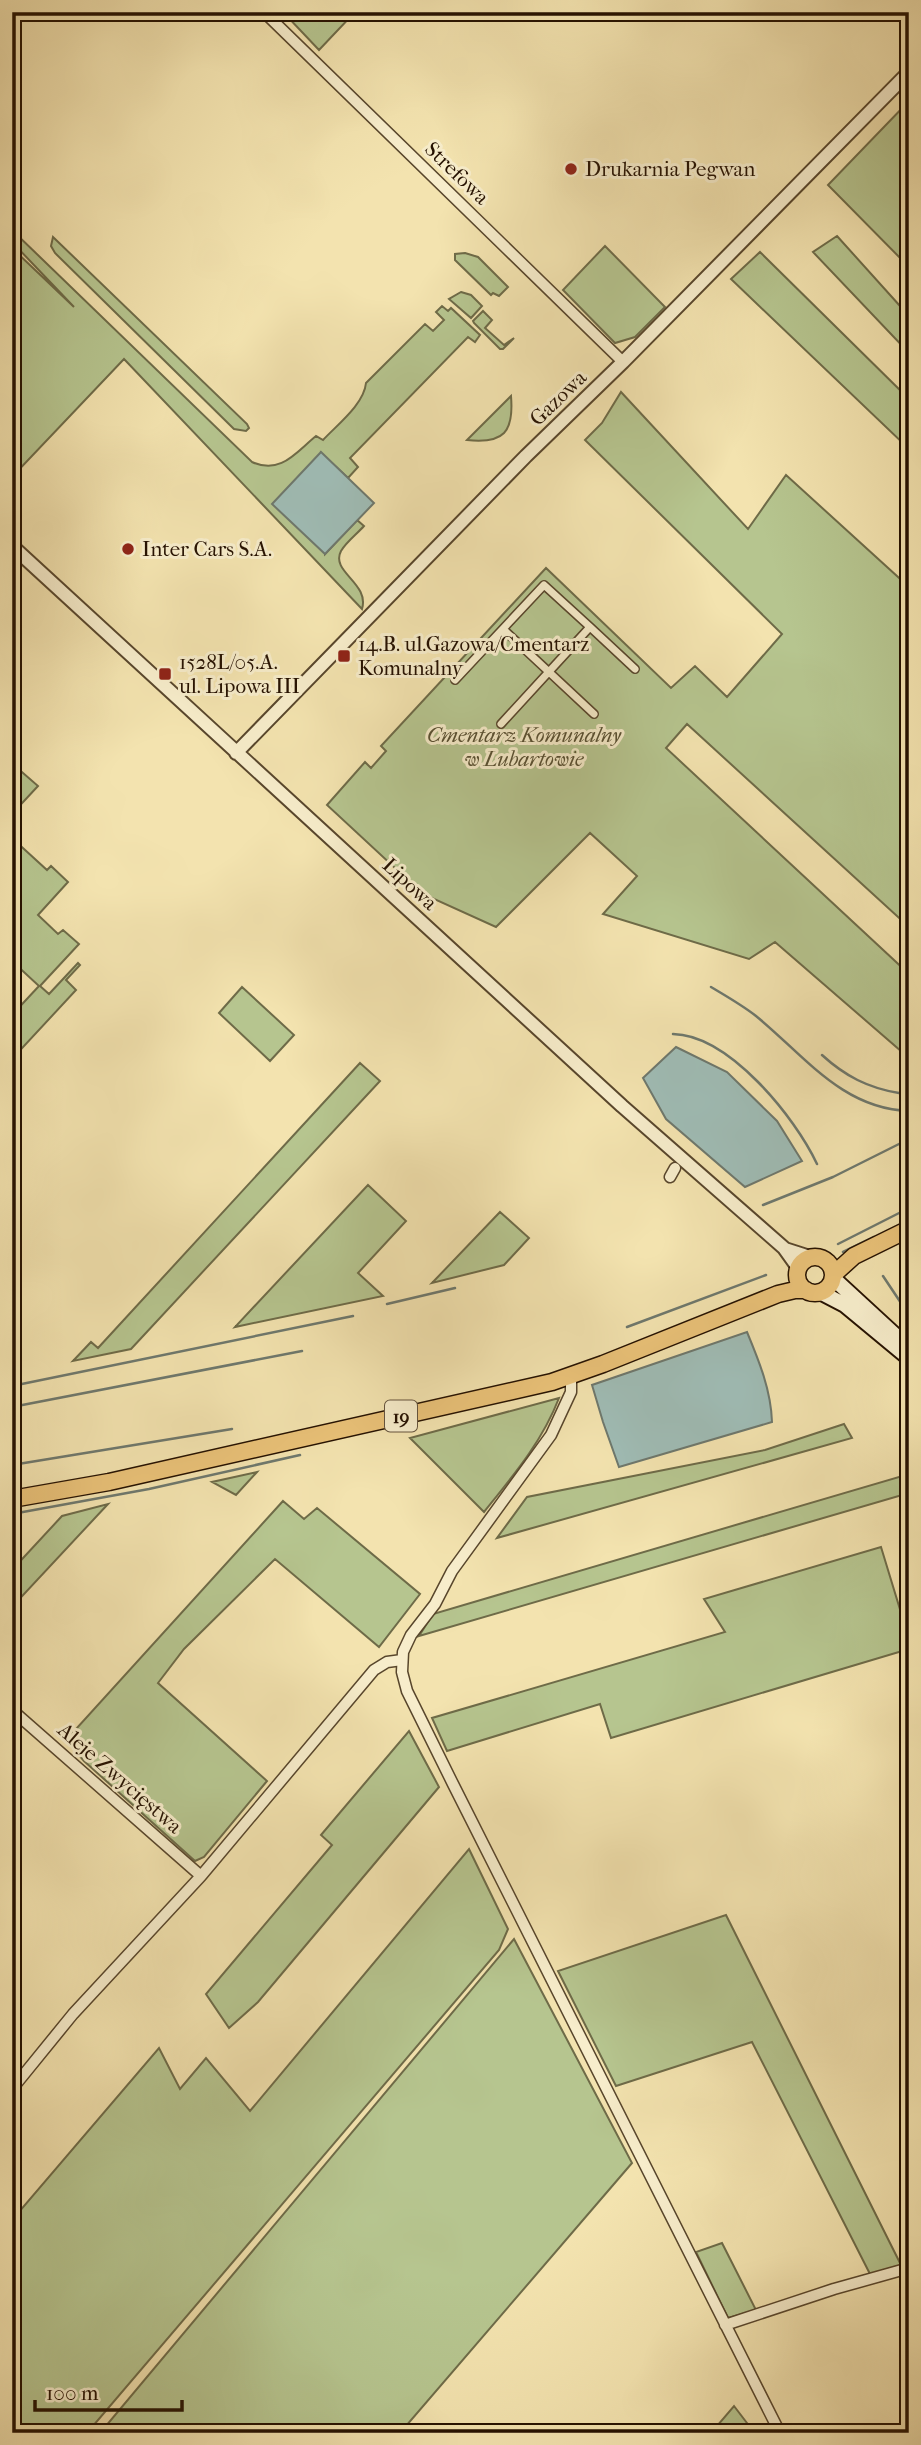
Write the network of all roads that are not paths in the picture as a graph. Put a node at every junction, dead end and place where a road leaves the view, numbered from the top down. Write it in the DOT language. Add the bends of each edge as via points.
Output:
graph roads {
  1 [pos="264,12"];
  2 [pos="909,72"];
  3 [pos="623,362"];
  4 [pos="12,546"];
  5 [pos="590,627"];
  6 [pos="503,629"];
  7 [pos="635,669"];
  8 [pos="548,671"];
  9 [pos="455,680"];
  10 [pos="594,713"];
  11 [pos="501,724"];
  12 [pos="236,753"];
  13 [pos="909,1229"];
  14 [pos="784,1248"];
  15 [pos="827,1268"];
  16 [pos="806,1282"];
  17 [pos="909,1348"];
  18 [pos="909,1358"];
  19 [pos="571,1375"];
  20 [pos="12,1499"];
  21 [pos="402,1660"];
  22 [pos="12,1710"];
  23 [pos="201,1876"];
  24 [pos="12,2089"];
  25 [pos="909,2268"];
  26 [pos="724,2325"];
  27 [pos="780,2433"];
  1 -- 3 [label="street, Strefowa"];
  2 -- 3 [label="street, Gazowa"];
  3 -- 12 [label="street, Gazowa"];
  4 -- 12 [label="street, Lipowa"];
  5 -- 6 [label="street" via="544,585"];
  5 -- 7 [label="street"];
  5 -- 8 [label="street"];
  6 -- 8 [label="street"];
  6 -- 9 [label="street"];
  8 -- 10 [label="street"];
  8 -- 11 [label="street"];
  12 -- 14 [label="street, Lipowa"];
  13 -- 15 [label="highway"];
  14 -- 15 [label="street, Lipowa"];
  14 -- 16 [label="street, Lipowa"];
  15 -- 16 [label="highway" via="829,1287"];
  15 -- 16 [label="highway" via="803,1262"];
  15 -- 17 [label="main road, Lipowa"];
  16 -- 18 [label="main road, Lipowa" via="845,1305"];
  16 -- 19 [label="highway, 19"];
  19 -- 20 [label="highway, 19" via="136,1476"];
  19 -- 21 [label="street" via="570,1392 551,1435 452,1572 411,1635"];
  21 -- 23 [label="street" via="387,1662 374,1671"];
  21 -- 26 [label="street" via="407,1690"];
  22 -- 23 [label="street, Aleje Zwycięstwa"];
  23 -- 24 [label="street" via="73,2014"];
  25 -- 26 [label="street"];
  26 -- 27 [label="street"];
}
